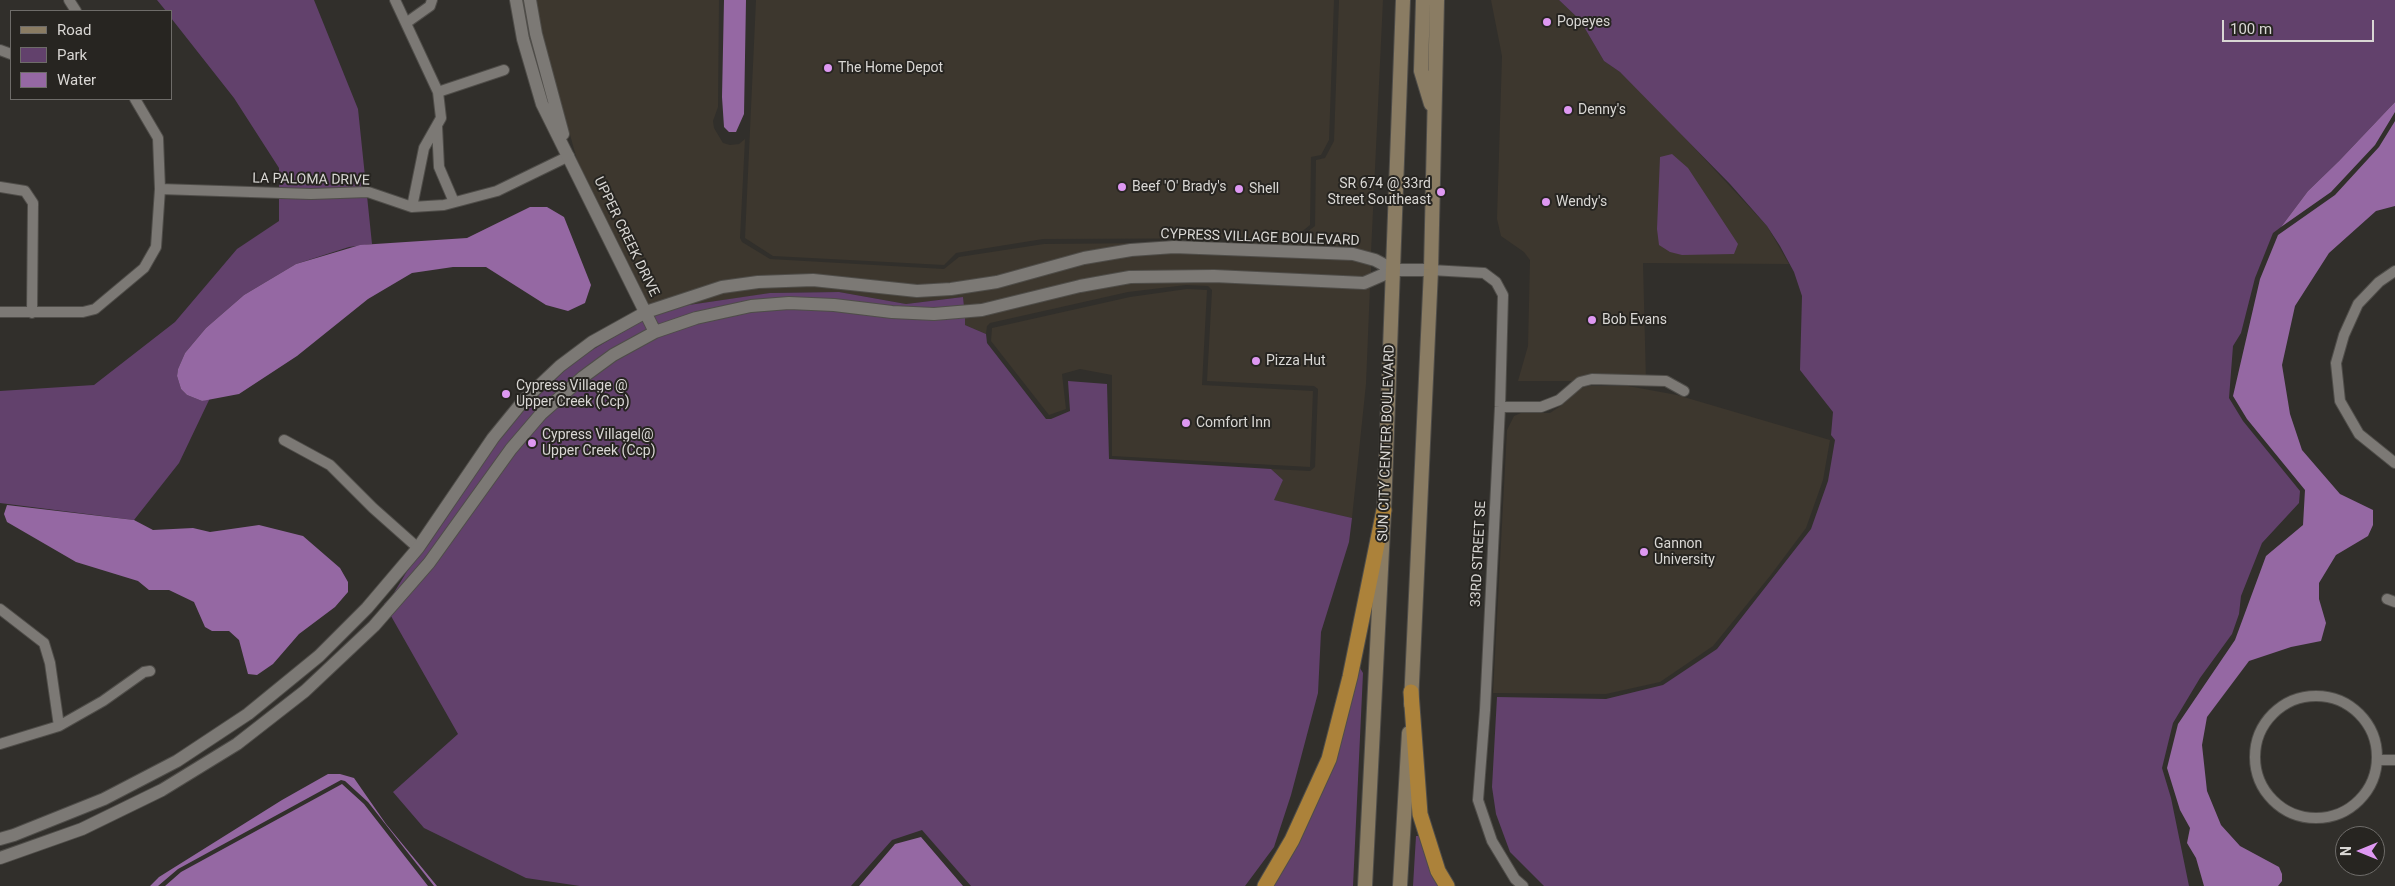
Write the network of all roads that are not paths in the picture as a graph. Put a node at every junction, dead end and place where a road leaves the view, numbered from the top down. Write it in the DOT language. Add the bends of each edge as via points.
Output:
graph roads {
  1 [pos="395,0"];
  2 [pos="432,0"];
  3 [pos="516,0"];
  4 [pos="530,0"];
  5 [pos="1403,0"];
  6 [pos="1423,0"];
  7 [pos="1437,0"];
  8 [pos="406,23"];
  9 [pos="504,70"];
  10 [pos="438,92"];
  11 [pos="136,100"];
  12 [pos="1434,114"];
  13 [pos="437,125"];
  14 [pos="569,156"];
  15 [pos="0,188"];
  16 [pos="160,189"];
  17 [pos="454,202"];
  18 [pos="412,207"];
  19 [pos="1394,270"];
  20 [pos="1431,270"];
  21 [pos="2395,271"];
  22 [pos="0,312"];
  23 [pos="646,312"];
  24 [pos="32,313"];
  25 [pos="655,332"];
  26 [pos="1684,391"];
  27 [pos="1500,407"];
  28 [pos="284,440"];
  29 [pos="2395,463"];
  30 [pos="1384,510"];
  31 [pos="418,548"];
  32 [pos="0,610"];
  33 [pos="150,670"];
  34 [pos="1411,692"];
  35 [pos="59,726"];
  36 [pos="0,744"];
  37 [pos="2378,760"];
  38 [pos="2395,760"];
  39 [pos="0,839"];
  40 [pos="0,858"];
  41 [pos="1265,886"];
  42 [pos="1365,886"];
  43 [pos="1400,886"];
  44 [pos="1447,886"];
  45 [pos="1523,886"];
  1 -- 8 [label="street"];
  2 -- 8 [label="street" via="430,6"];
  3 -- 14 [label="street, UPPER CREEK DRIVE" via="523,39 542,104"];
  4 -- 14 [label="street, UPPER CREEK DRIVE"];
  5 -- 19 [label="main road, SUN CITY CENTER BOULEVARD"];
  6 -- 12 [label="main road" via="1421,71"];
  7 -- 12 [label="main road"];
  8 -- 10 [label="street"];
  9 -- 10 [label="street"];
  10 -- 13 [label="street" via="442,118"];
  11 -- 16 [label="street" via="158,138"];
  12 -- 20 [label="main road"];
  13 -- 17 [label="street" via="439,167"];
  13 -- 18 [label="street" via="424,148"];
  14 -- 17 [label="street, LA PALOMA DRIVE" via="497,190"];
  14 -- 23 [label="street, UPPER CREEK DRIVE"];
  15 -- 24 [label="street" via="25,190 33,203"];
  16 -- 18 [label="street, LA PALOMA DRIVE" via="311,194 368,192"];
  16 -- 24 [label="street" via="156,247 144,268 95,309"];
  17 -- 18 [label="street, LA PALOMA DRIVE"];
  19 -- 20 [label="street"];
  19 -- 23 [label="street, CYPRESS VILLAGE BOULEVARD" via="1353,254 1174,247 1084,258 997,282 951,289 917,291 813,280 758,282 722,287"];
  19 -- 25 [label="street" via="1364,283 1214,276 1130,277 982,310 934,314 834,304 751,306 696,318"];
  19 -- 30 [label="main road, SUN CITY CENTER BOULEVARD"];
  20 -- 27 [label="street, 33RD STREET SE" via="1484,273 1496,282 1503,295"];
  20 -- 34 [label="main road"];
  21 -- 29 [label="street" via="2358,304 2336,363 2340,401 2359,434"];
  22 -- 24 [label="street"];
  23 -- 25 [label="street, UPPER CREEK DRIVE"];
  23 -- 31 [label="street, CYPRESS VILLAGE BOULEVARD" via="592,342 560,366 524,400 493,438"];
  25 -- 40 [label="street" via="613,354 541,414 511,449 429,564 374,626 305,691 237,744 162,790 82,829"];
  26 -- 27 [label="street" via="1666,381 1592,380 1580,382 1558,400 1541,407"];
  27 -- 45 [label="street, 33RD STREET SE" via="1478,800 1492,841 1515,879"];
  28 -- 31 [label="street" via="330,465"];
  30 -- 41 [label="highway" via="1350,676 1329,759 1292,840"];
  30 -- 42 [label="main road, SUN CITY CENTER BOULEVARD"];
  31 -- 39 [label="street, CYPRESS VILLAGE BOULEVARD" via="319,656 248,714 176,761 104,799"];
  32 -- 35 [label="street" via="44,643"];
  33 -- 35 [label="street"];
  34 -- 43 [label="main road"];
  34 -- 44 [label="highway" via="1420,814 1438,871"];
  35 -- 36 [label="street"];
  37 -- 37 [label="street" via="2373,733 2357,711 2332,698 2305,697 2280,708 2262,728 2255,755 2260,782 2276,804 2300,817 2328,818 2353,807 2371,786"];
  37 -- 38 [label="street"];
}
